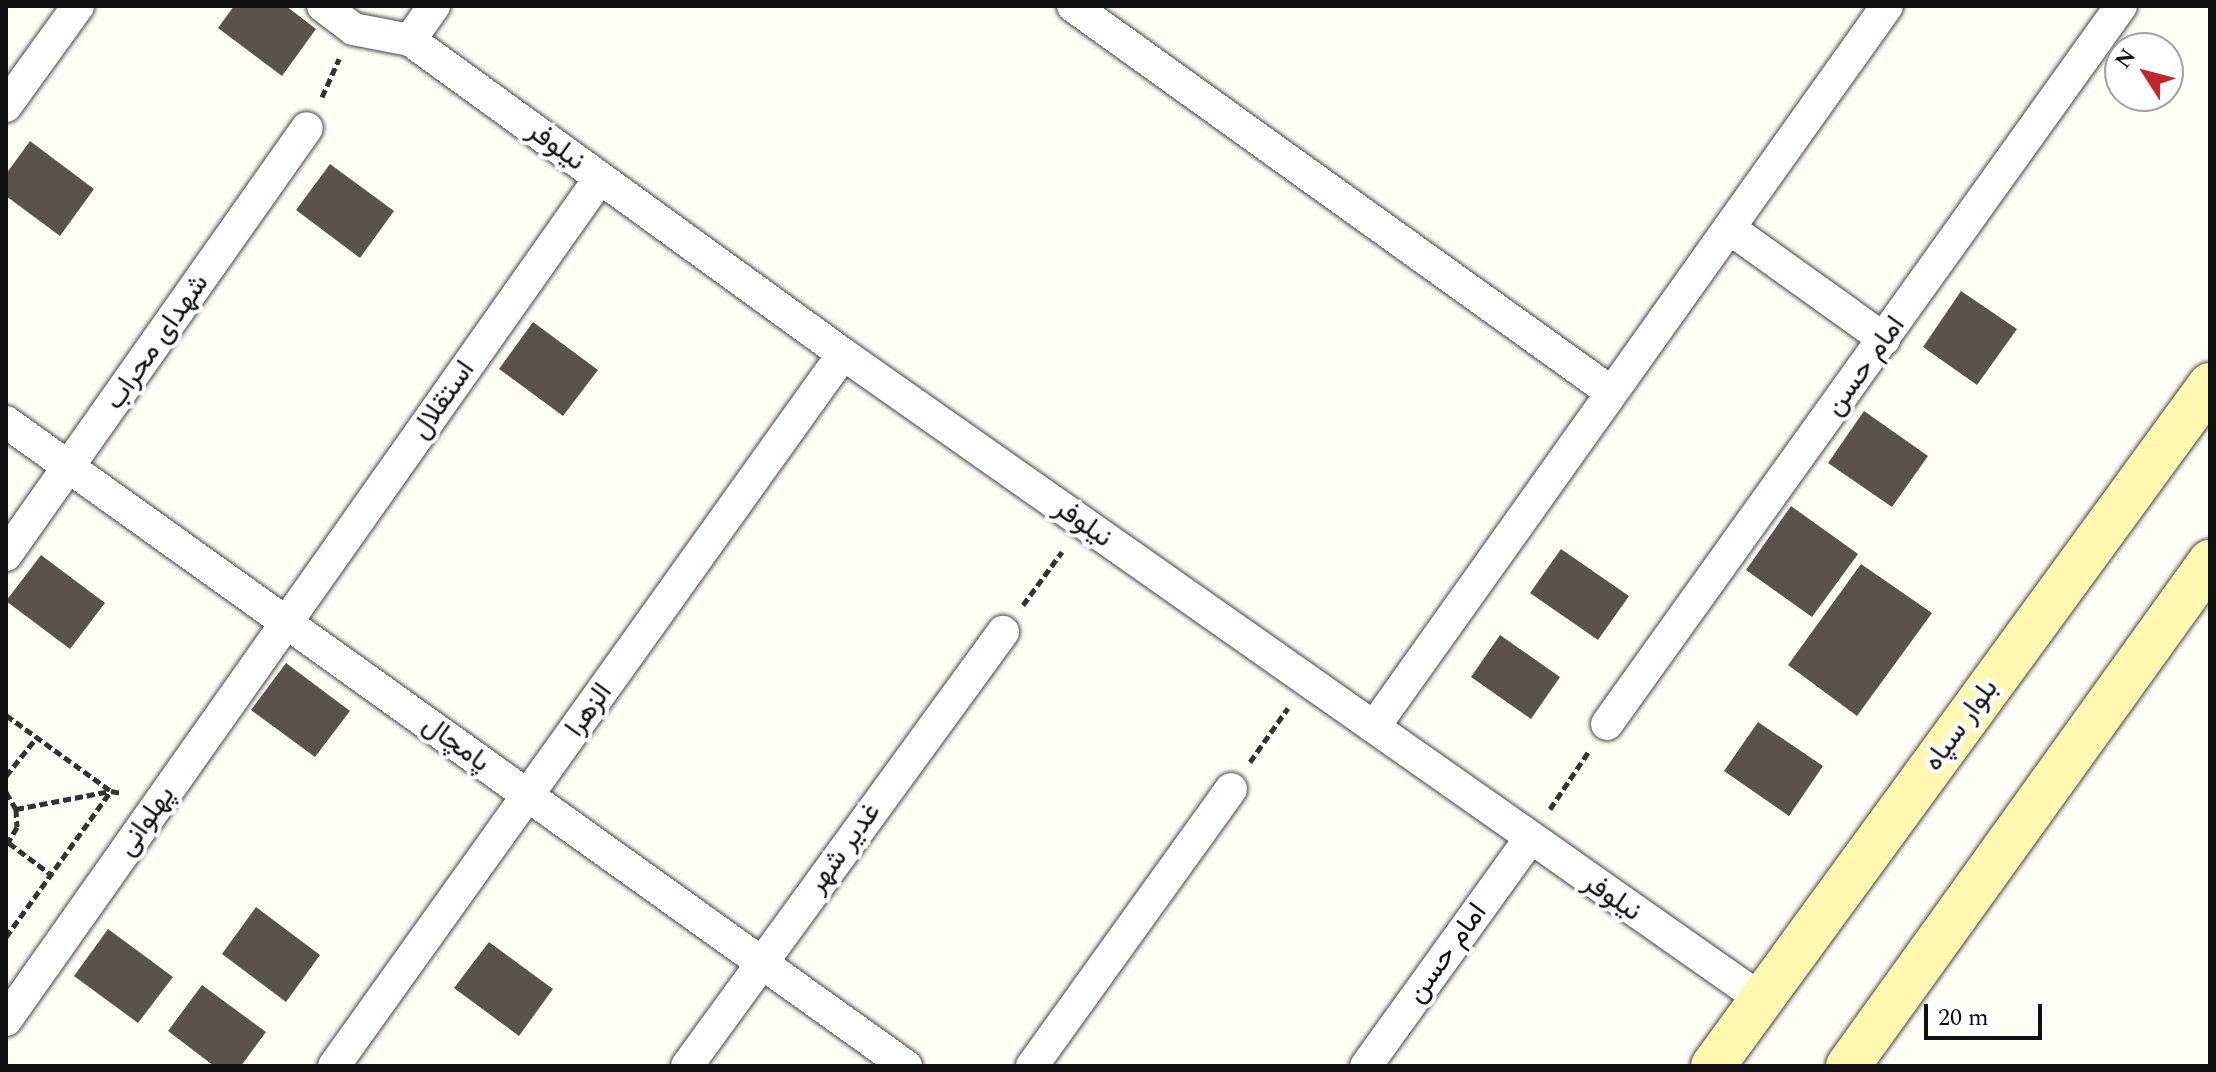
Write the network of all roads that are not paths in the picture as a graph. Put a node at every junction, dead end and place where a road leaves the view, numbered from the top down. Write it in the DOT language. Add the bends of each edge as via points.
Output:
graph roads {
  1 [pos="78,6"];
  2 [pos="323,6"];
  3 [pos="434,6"];
  4 [pos="1073,6"];
  5 [pos="2121,6"];
  6 [pos="1876,10"];
  7 [pos="410,40"];
  8 [pos="6,106"];
  9 [pos="307,128"];
  10 [pos="600,178"];
  11 [pos="1729,228"];
  12 [pos="1884,339"];
  13 [pos="843,354"];
  14 [pos="2210,385"];
  15 [pos="1611,392"];
  16 [pos="6,422"];
  17 [pos="69,467"];
  18 [pos="6,555"];
  19 [pos="2210,562"];
  20 [pos="286,623"];
  21 [pos="1003,632"];
  22 [pos="1607,724"];
  23 [pos="1374,727"];
  24 [pos="1231,789"];
  25 [pos="528,796"];
  26 [pos="1529,840"];
  27 [pos="761,962"];
  28 [pos="1761,999"];
  29 [pos="6,1020"];
  30 [pos="334,1066"];
  31 [pos="687,1066"];
  32 [pos="906,1066"];
  33 [pos="1032,1066"];
  34 [pos="1366,1066"];
  35 [pos="1713,1066"];
  36 [pos="1848,1066"];
  1 -- 8 [label="street"];
  2 -- 7 [label="street" via="353,29"];
  3 -- 7 [label="street"];
  4 -- 15 [label="street"];
  5 -- 12 [label="street, امام حسن"];
  6 -- 11 [label="street"];
  7 -- 10 [label="street, نیلوفر"];
  9 -- 17 [label="street, شهدای محراب"];
  10 -- 13 [label="street, نیلوفر"];
  10 -- 20 [label="street, استقلال"];
  11 -- 12 [label="street"];
  11 -- 15 [label="street"];
  12 -- 22 [label="street, امام حسن"];
  13 -- 23 [label="street, نیلوفر"];
  13 -- 25 [label="street, الزهرا"];
  14 -- 28 [label="main road, بلوار سپاه"];
  15 -- 23 [label="street"];
  16 -- 17 [label="street, پامچال"];
  17 -- 18 [label="street, شهدای محراب"];
  17 -- 20 [label="street, پامچال"];
  19 -- 36 [label="main road"];
  20 -- 25 [label="street, پامچال"];
  20 -- 29 [label="street, پهلوانی"];
  21 -- 27 [label="street, غدیر شهر"];
  23 -- 26 [label="street, نیلوفر"];
  24 -- 33 [label="street"];
  25 -- 27 [label="street, پامچال"];
  25 -- 30 [label="street, الزهرا"];
  26 -- 28 [label="street, نیلوفر"];
  26 -- 34 [label="street, امام حسن"];
  27 -- 31 [label="street, غدیر شهر"];
  27 -- 32 [label="street, پامچال"];
  28 -- 35 [label="main road, بلوار سپاه"];
}
